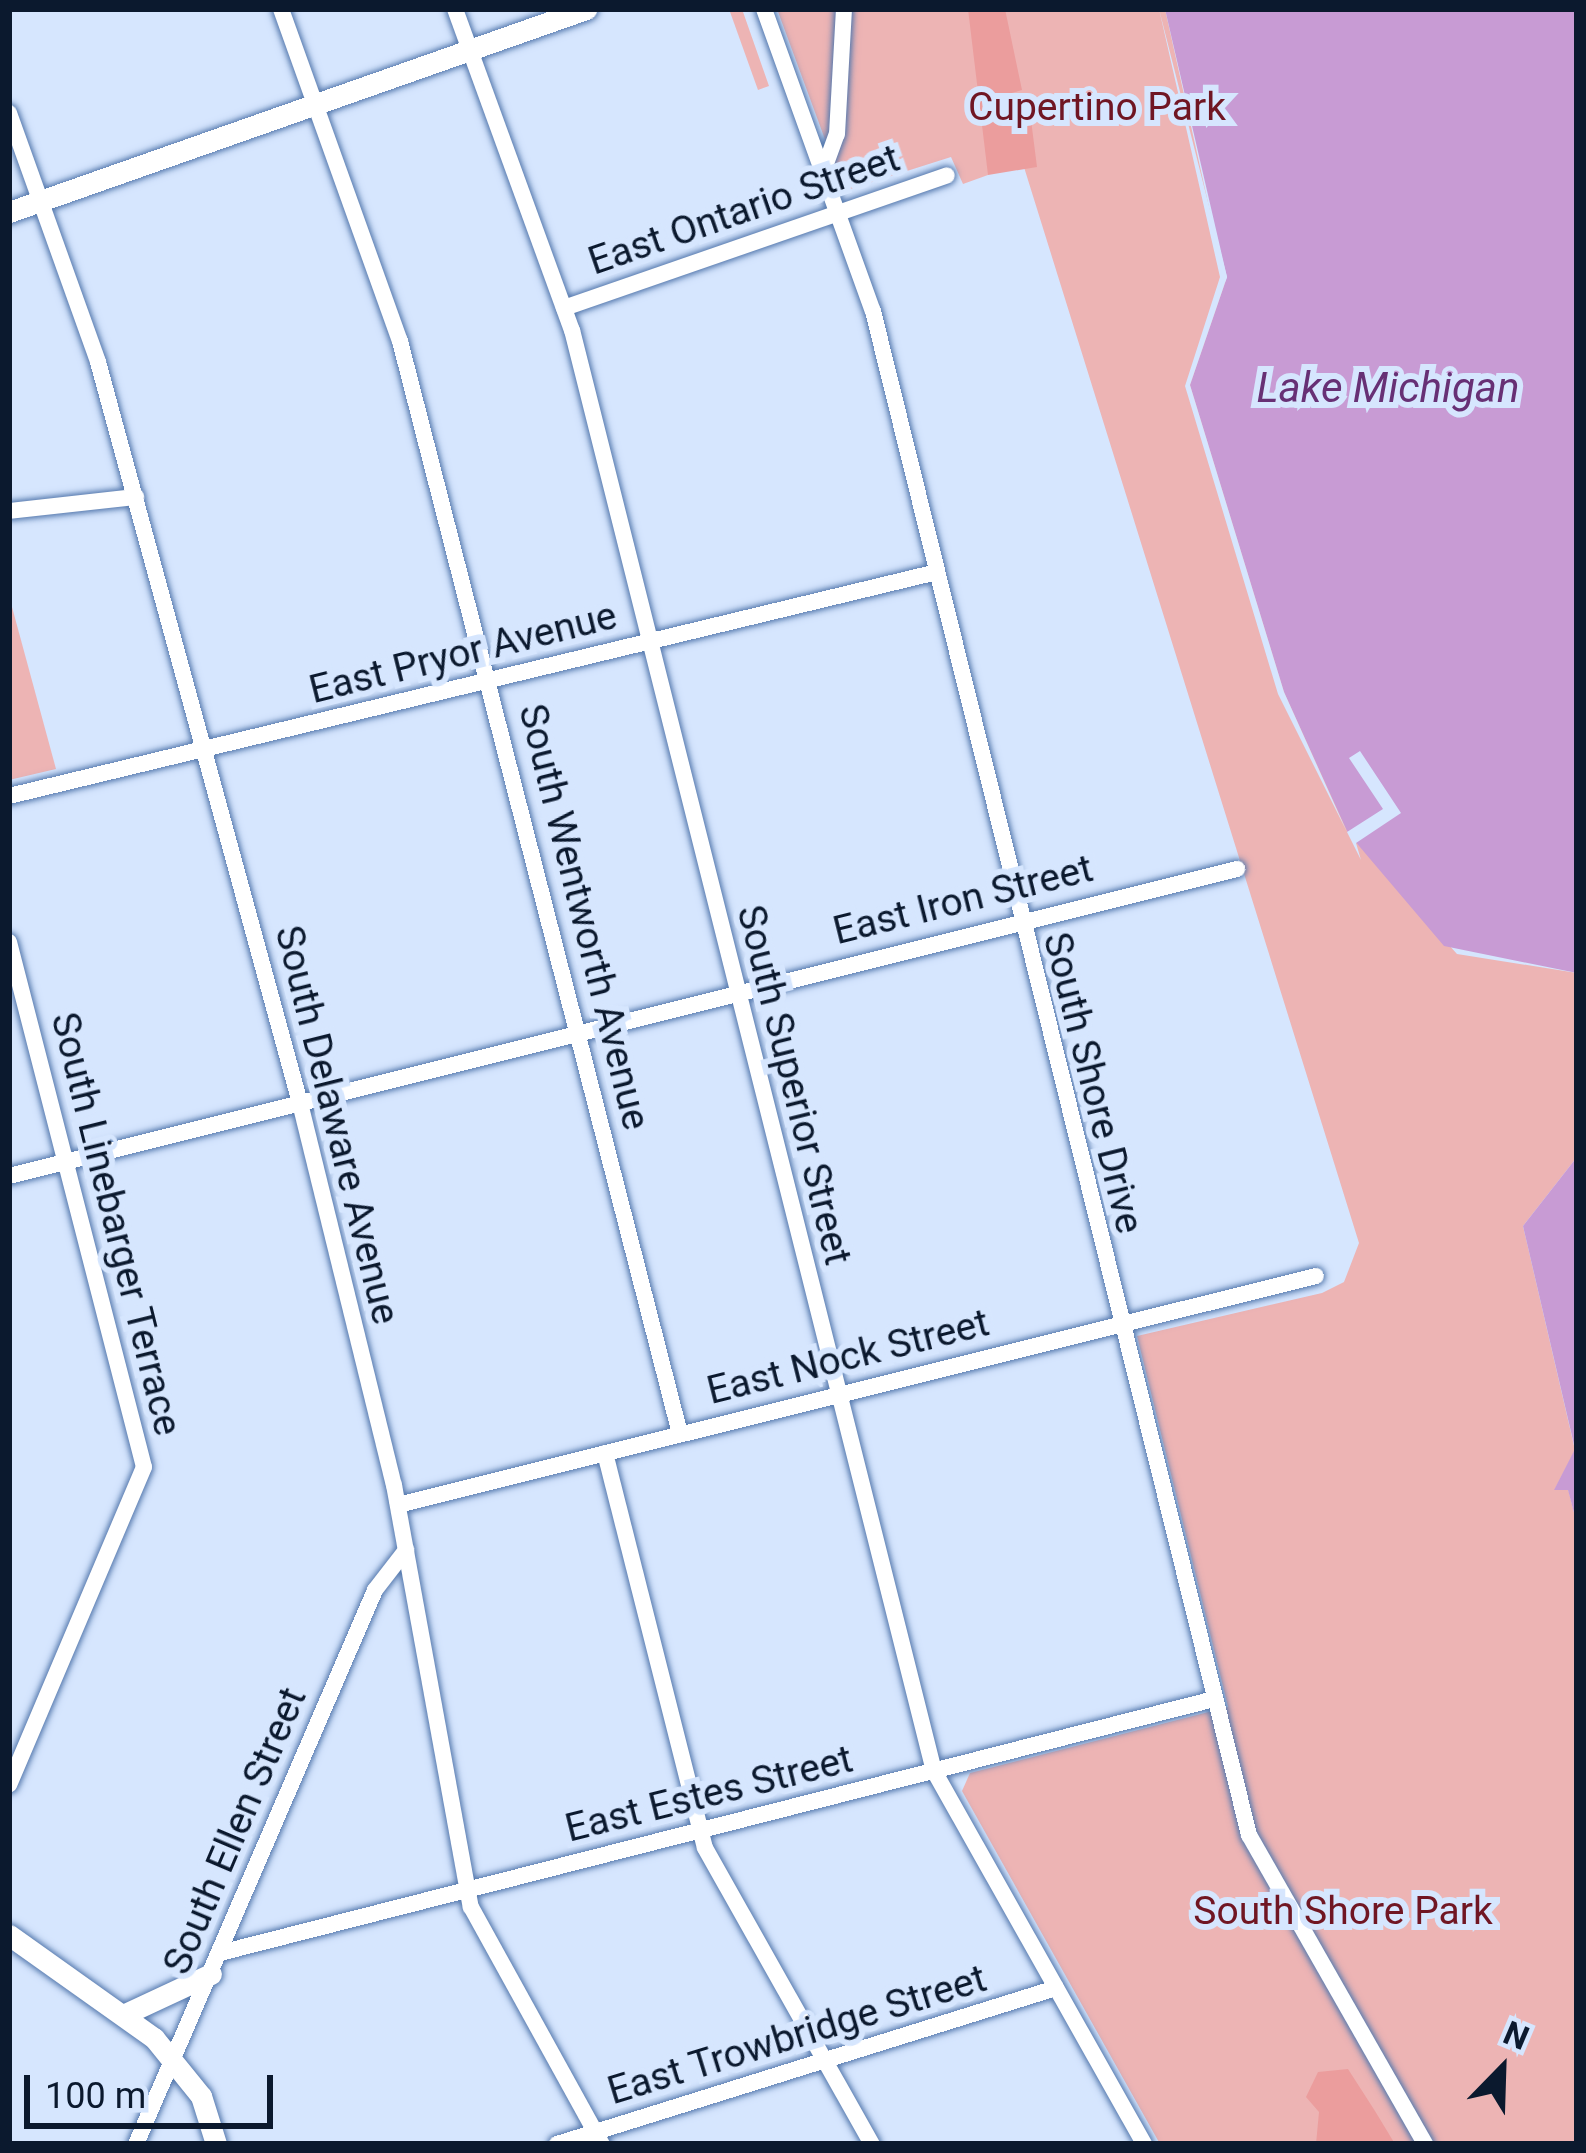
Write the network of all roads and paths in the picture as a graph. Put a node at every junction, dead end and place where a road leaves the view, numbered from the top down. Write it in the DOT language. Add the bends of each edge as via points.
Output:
graph roads {
  1 [pos="281,9"];
  2 [pos="455,9"];
  3 [pos="586,9"];
  4 [pos="764,9"];
  5 [pos="844,9"];
  6 [pos="470,50"];
  7 [pos="315,104"];
  8 [pos="9,113"];
  9 [pos="824,169"];
  10 [pos="947,175"];
  11 [pos="41,202"];
  12 [pos="9,212"];
  13 [pos="840,212"];
  14 [pos="564,308"];
  15 [pos="136,497"];
  16 [pos="9,511"];
  17 [pos="933,573"];
  18 [pos="649,642"];
  19 [pos="489,680"];
  20 [pos="204,750"];
  21 [pos="9,796"];
  22 [pos="1237,869"];
  23 [pos="1019,921"];
  24 [pos="9,942"];
  25 [pos="737,992"];
  26 [pos="579,1033"];
  27 [pos="299,1103"];
  28 [pos="68,1161"];
  29 [pos="9,1176"];
  30 [pos="1316,1276"];
  31 [pos="1119,1322"];
  32 [pos="838,1394"];
  33 [pos="680,1434"];
  34 [pos="605,1453"];
  35 [pos="398,1505"];
  36 [pos="406,1550"];
  37 [pos="1214,1699"];
  38 [pos="934,1771"];
  39 [pos="9,1785"];
  40 [pos="700,1830"];
  41 [pos="467,1890"];
  42 [pos="9,1935"];
  43 [pos="215,1963"];
  44 [pos="1056,1988"];
  45 [pos="123,2015"];
  46 [pos="173,2057"];
  47 [pos="825,2060"];
  48 [pos="599,2138"];
  49 [pos="136,2144"];
  50 [pos="216,2144"];
  51 [pos="557,2144"];
  52 [pos="872,2144"];
  53 [pos="1144,2144"];
  54 [pos="1425,2144"];
  1 -- 7 [label="street, South Wentworth Avenue"];
  2 -- 6 [label="street, South Superior Street"];
  3 -- 6 [label="main road"];
  4 -- 9 [label="street, South Shore Drive"];
  5 -- 9 [label="street" via="837,134"];
  6 -- 7 [label="main road"];
  6 -- 14 [label="street, South Superior Street"];
  7 -- 11 [label="main road"];
  7 -- 19 [label="street, South Wentworth Avenue" via="400,340"];
  8 -- 11 [label="street, South Delaware Avenue"];
  9 -- 13 [label="street, South Shore Drive"];
  10 -- 13 [label="street, East Ontario Street"];
  11 -- 12 [label="main road"];
  11 -- 15 [label="street, South Delaware Avenue"];
  13 -- 14 [label="street, East Ontario Street"];
  13 -- 17 [label="street, South Shore Drive"];
  14 -- 18 [label="street, South Superior Street"];
  15 -- 16 [label="street"];
  15 -- 20 [label="street, South Delaware Avenue"];
  17 -- 18 [label="street, East Pryor Avenue"];
  17 -- 23 [label="street, South Shore Drive"];
  18 -- 19 [label="street, East Pryor Avenue"];
  18 -- 25 [label="street, South Superior Street"];
  19 -- 20 [label="street, East Pryor Avenue"];
  19 -- 26 [label="street, South Wentworth Avenue"];
  20 -- 21 [label="street, East Pryor Avenue"];
  20 -- 27 [label="street, South Delaware Avenue"];
  22 -- 23 [label="street, East Iron Street"];
  23 -- 25 [label="street, East Iron Street"];
  23 -- 31 [label="street, South Shore Drive"];
  24 -- 28 [label="street, South Linebarger Terrace"];
  25 -- 26 [label="street, East Iron Street"];
  25 -- 32 [label="street, South Superior Street"];
  26 -- 27 [label="street, East Iron Street"];
  26 -- 33 [label="street, South Wentworth Avenue"];
  27 -- 28 [label="street, East Iron Street"];
  27 -- 35 [label="street, South Delaware Avenue"];
  28 -- 29 [label="street, East Iron Street"];
  28 -- 39 [label="street, South Linebarger Terrace" via="144,1467"];
  30 -- 31 [label="street, East Nock Street"];
  31 -- 32 [label="street, East Nock Street"];
  31 -- 37 [label="street, South Shore Drive"];
  32 -- 33 [label="street, East Nock Street"];
  32 -- 38 [label="street, South Superior Street"];
  33 -- 34 [label="street, East Nock Street"];
  34 -- 35 [label="street, East Nock Street"];
  34 -- 40 [label="street"];
  35 -- 36 [label="street, South Delaware Avenue"];
  36 -- 41 [label="street, South Delaware Avenue"];
  36 -- 43 [label="street, South Ellen Street" via="375,1591"];
  37 -- 38 [label="street, East Estes Street"];
  37 -- 54 [label="street, South Shore Drive" via="1264,1874"];
  38 -- 40 [label="street, East Estes Street"];
  38 -- 44 [label="street, South Superior Street"];
  40 -- 41 [label="street, East Estes Street"];
  40 -- 47 [label="street"];
  41 -- 43 [label="street, East Estes Street"];
  41 -- 48 [label="street, South Delaware Avenue"];
  42 -- 45 [label="main road"];
  43 -- 45 [label="main road"];
  43 -- 46 [label="street, South Ellen Street"];
  44 -- 47 [label="street, East Trowbridge Street"];
  44 -- 53 [label="street, South Superior Street"];
  45 -- 46 [label="main road"];
  46 -- 49 [label="street, South Ellen Street"];
  46 -- 50 [label="main road"];
  47 -- 48 [label="street, East Trowbridge Street"];
  47 -- 52 [label="street"];
  48 -- 51 [label="street, East Trowbridge Street"];
}
